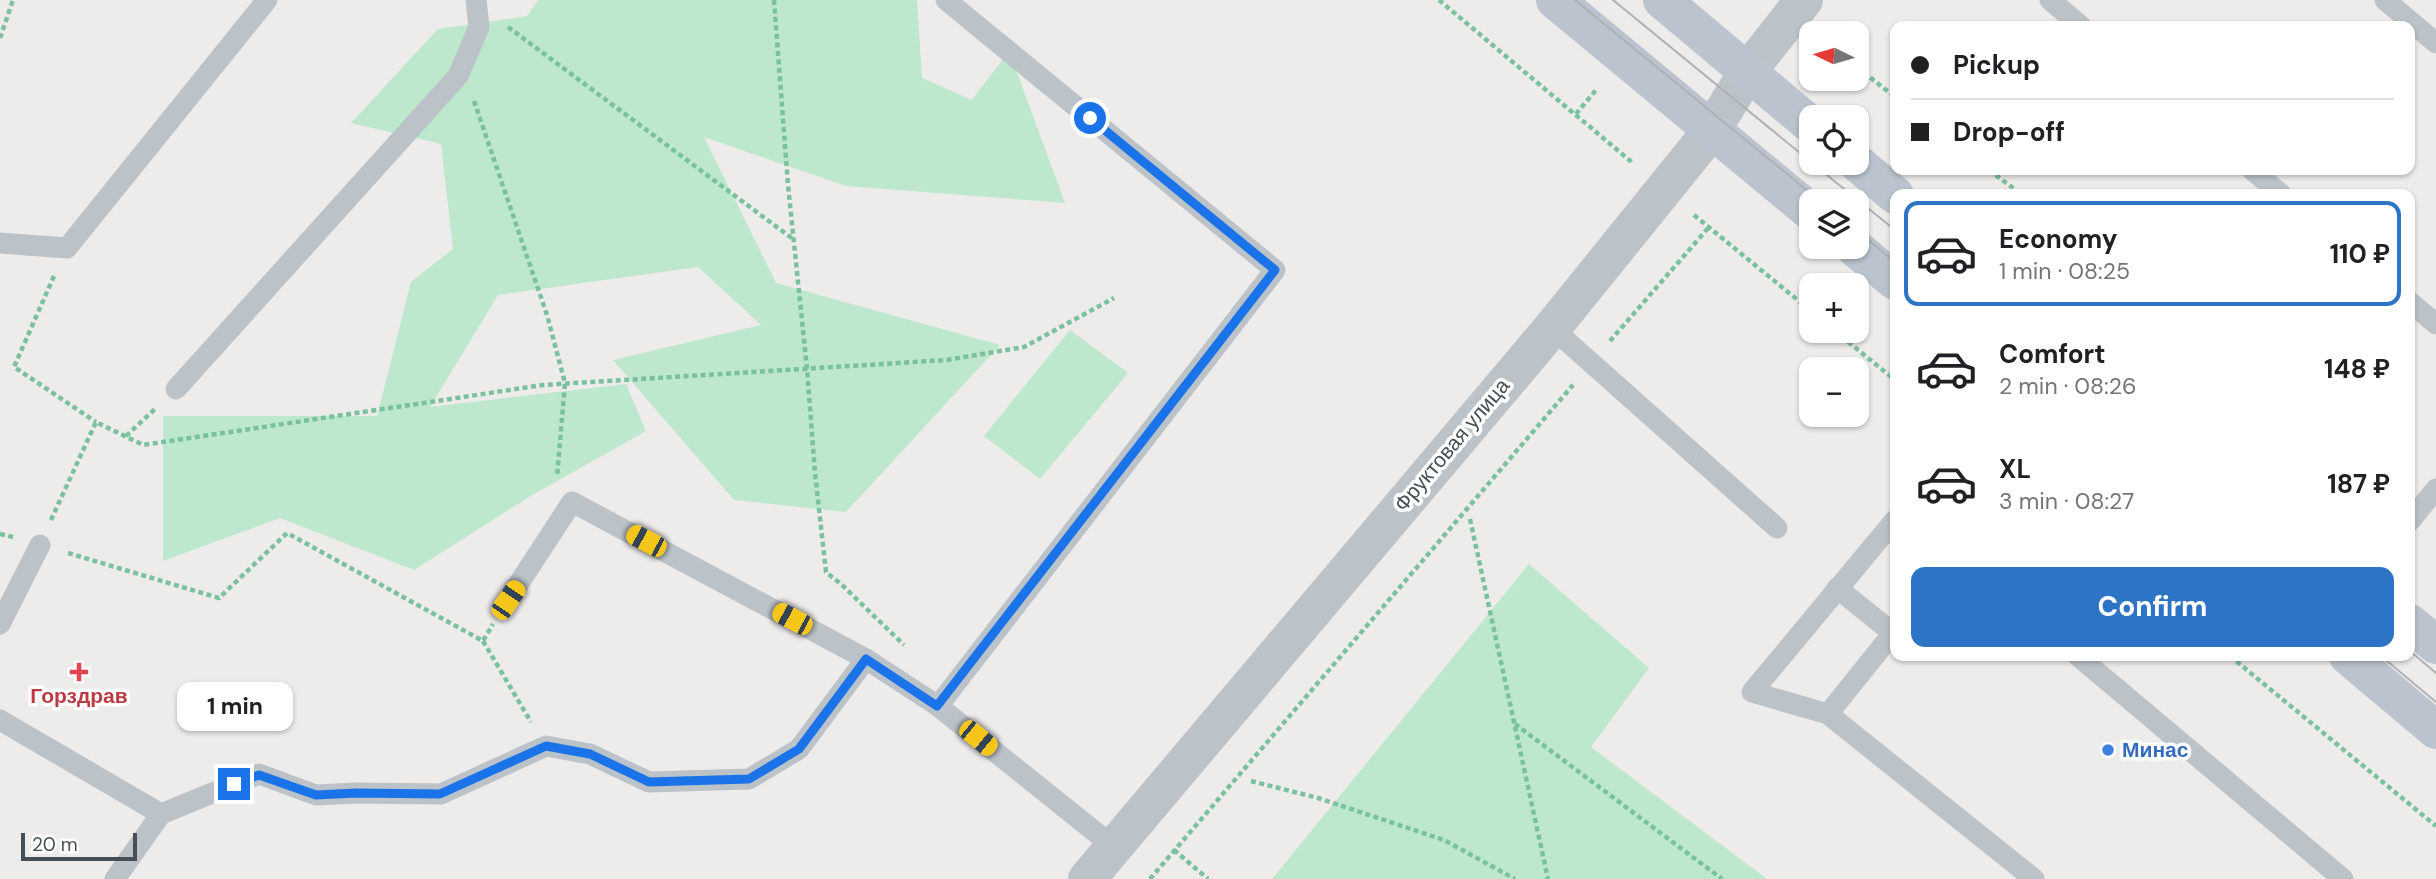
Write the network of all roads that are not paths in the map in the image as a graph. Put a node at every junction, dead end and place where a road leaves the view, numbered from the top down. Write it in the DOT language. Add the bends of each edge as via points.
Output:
graph roads {
  1 [pos="267,0"];
  2 [pos="946,0"];
  3 [pos="1555,0"];
  4 [pos="1662,0"];
  5 [pos="1804,0"];
  6 [pos="2050,0"];
  7 [pos="2385,0"];
  8 [pos="476,1"];
  9 [pos="2075,21"];
  10 [pos="2410,21"];
  11 [pos="2415,25"];
  12 [pos="2436,43"];
  13 [pos="1748,71"];
  14 [pos="1799,115"];
  15 [pos="1712,130"];
  16 [pos="1869,173"];
  17 [pos="2258,175"];
  18 [pos="2275,189"];
  19 [pos="1890,191"];
  20 [pos="1799,202"];
  21 [pos="0,243"];
  22 [pos="1868,259"];
  23 [pos="1890,277"];
  24 [pos="2415,306"];
  25 [pos="2436,324"];
  26 [pos="1552,328"];
  27 [pos="176,389"];
  28 [pos="2436,489"];
  29 [pos="2415,516"];
  30 [pos="1890,526"];
  31 [pos="1777,528"];
  32 [pos="40,545"];
  33 [pos="1837,588"];
  34 [pos="508,600"];
  35 [pos="0,624"];
  36 [pos="2415,627"];
  37 [pos="1890,630"];
  38 [pos="1890,638"];
  39 [pos="2436,645"];
  40 [pos="866,659"];
  41 [pos="2084,661"];
  42 [pos="2354,661"];
  43 [pos="944,698"];
  44 [pos="1828,714"];
  45 [pos="0,719"];
  46 [pos="2436,730"];
  47 [pos="161,814"];
  48 [pos="1114,847"];
  49 [pos="115,879"];
  50 [pos="1087,879"];
  51 [pos="2035,879"];
  52 [pos="2343,879"];
  1 -- 21 [label="lane" via="66,248"];
  2 -- 43 [label="lane" via="1275,270"];
  3 -- 15 [label="main road"];
  4 -- 13 [label="main road"];
  5 -- 13 [label="street, Фруктовая улица"];
  6 -- 9 [label="lane"];
  7 -- 10 [label="lane"];
  8 -- 27 [label="lane" via="480,27 458,76"];
  11 -- 12 [label="lane"];
  13 -- 14 [label="main road"];
  13 -- 15 [label="street, Фруктовая улица"];
  15 -- 20 [label="main road"];
  15 -- 26 [label="street, Фруктовая улица"];
  16 -- 19 [label="main road"];
  17 -- 18 [label="lane"];
  22 -- 23 [label="main road"];
  24 -- 25 [label="lane"];
  26 -- 31 [label="lane"];
  26 -- 48 [label="street, Фруктовая улица"];
  28 -- 29 [label="lane"];
  30 -- 33 [label="lane"];
  32 -- 35 [label="lane"];
  33 -- 37 [label="lane"];
  33 -- 44 [label="lane" via="1752,692"];
  34 -- 40 [label="lane" via="572,502"];
  36 -- 39 [label="main road"];
  38 -- 44 [label="lane"];
  40 -- 43 [label="lane"];
  40 -- 47 [label="lane" via="799,749 749,779 649,782 590,754 546,746 440,794 316,795 259,775"];
  41 -- 52 [label="lane"];
  42 -- 46 [label="main road"];
  43 -- 48 [label="lane"];
  44 -- 51 [label="lane"];
  45 -- 47 [label="lane"];
  47 -- 49 [label="lane"];
  48 -- 50 [label="street, Фруктовая улица"];
}
